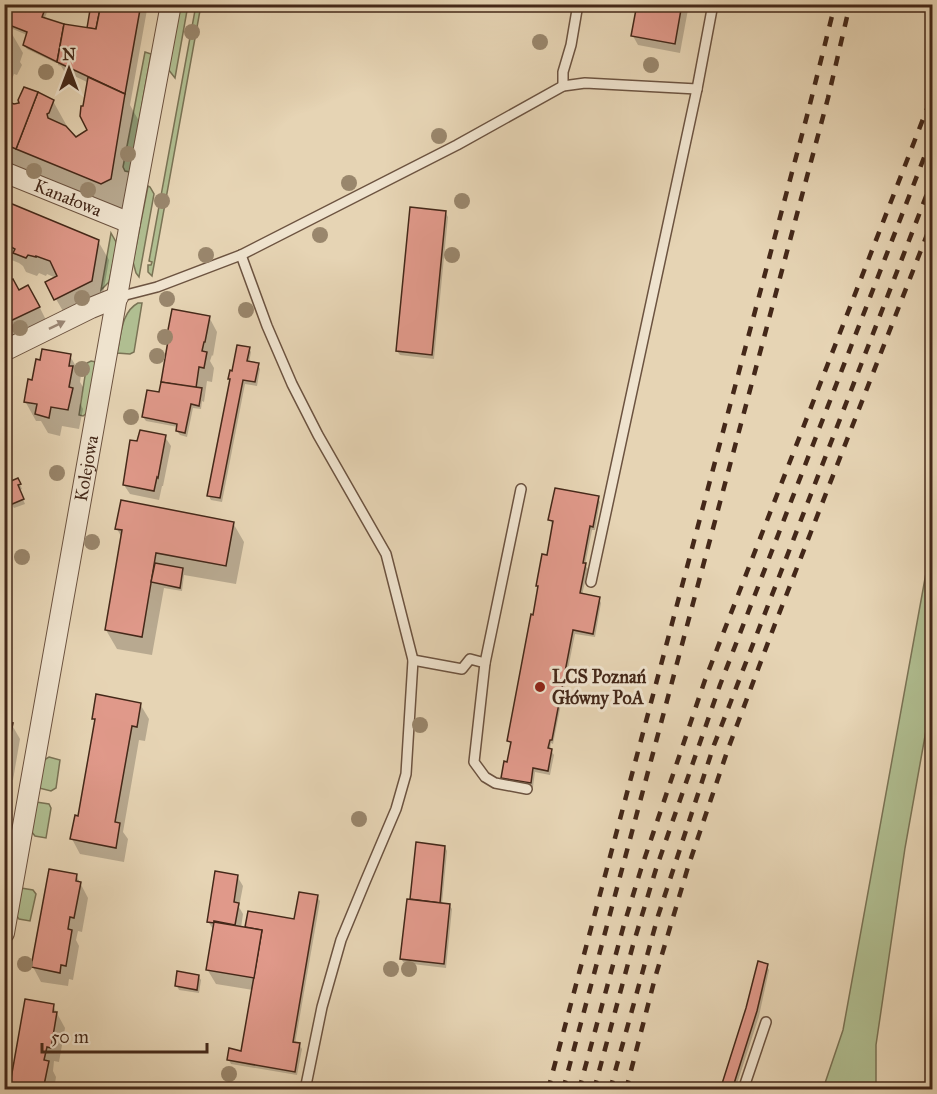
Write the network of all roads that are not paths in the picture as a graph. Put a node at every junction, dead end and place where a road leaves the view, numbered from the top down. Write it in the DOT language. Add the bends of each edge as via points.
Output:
graph roads {
  1 [pos="171,4"];
  2 [pos="578,4"];
  3 [pos="713,4"];
  4 [pos="563,86"];
  5 [pos="697,89"];
  6 [pos="4,172"];
  7 [pos="130,223"];
  8 [pos="241,255"];
  9 [pos="118,297"];
  10 [pos="4,351"];
  11 [pos="521,489"];
  12 [pos="591,582"];
  13 [pos="413,660"];
  14 [pos="485,663"];
  15 [pos="527,789"];
  16 [pos="12,837"];
  17 [pos="4,933"];
  18 [pos="766,1022"];
  19 [pos="305,1089"];
  20 [pos="743,1089"];
  1 -- 7 [label="street, Kolejowa"];
  2 -- 4 [label="lane"];
  3 -- 5 [label="lane"];
  4 -- 5 [label="lane" via="585,83"];
  4 -- 8 [label="lane" via="467,140"];
  5 -- 12 [label="lane"];
  6 -- 7 [label="street, Kanałowa"];
  7 -- 9 [label="street, Kolejowa"];
  8 -- 9 [label="lane" via="157,287"];
  8 -- 13 [label="lane" via="292,384 386,554"];
  10 -- 9 [label="street, one-way"];
  9 -- 16 [label="street, Kolejowa"];
  11 -- 14 [label="lane"];
  13 -- 14 [label="lane" via="462,669 470,659"];
  13 -- 19 [label="lane" via="406,774 396,809 341,940"];
  14 -- 15 [label="lane" via="474,762 495,783"];
  16 -- 17 [label="street, Kolejowa"];
  18 -- 20 [label="lane"];
}
